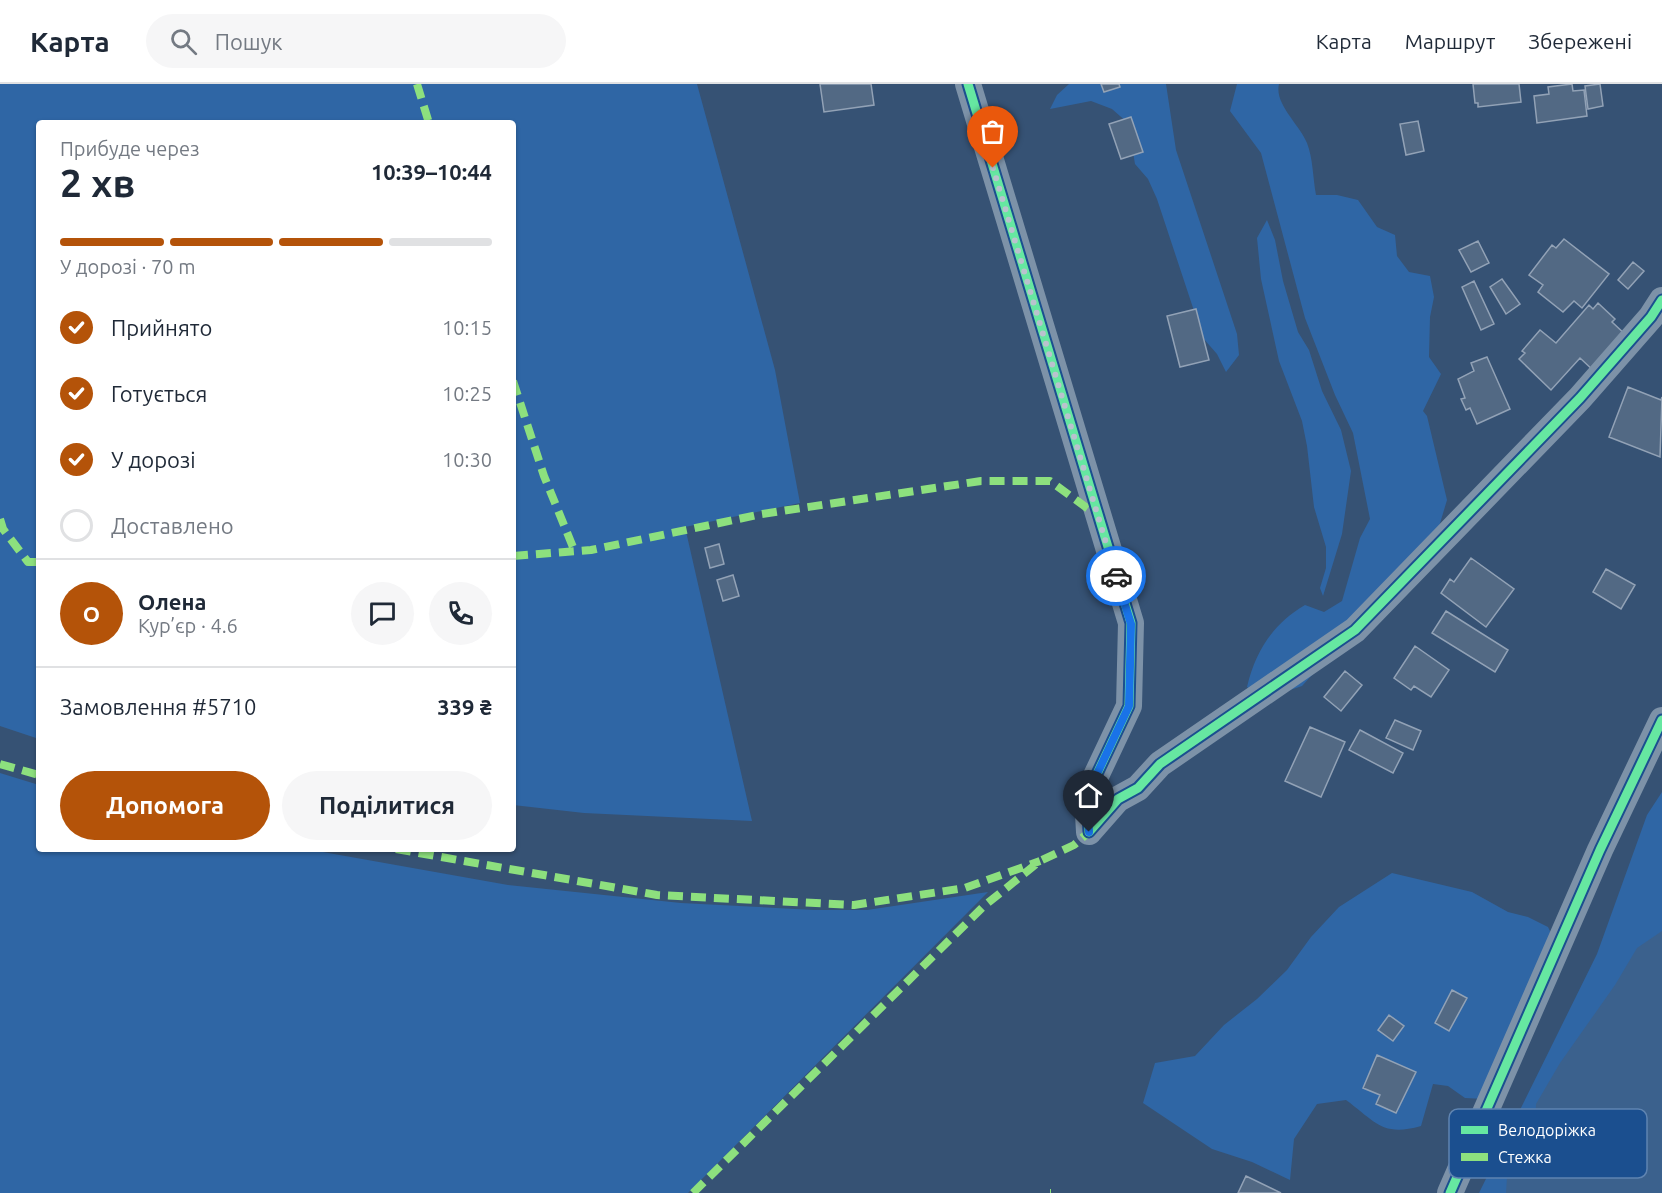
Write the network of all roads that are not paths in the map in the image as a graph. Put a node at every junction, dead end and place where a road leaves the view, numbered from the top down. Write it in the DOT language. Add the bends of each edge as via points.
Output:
graph roads {
  1 [pos="968,84"];
  2 [pos="1662,300"];
  3 [pos="1662,720"];
  4 [pos="1487,1109"];
  5 [pos="1457,1178"];
  6 [pos="1450,1193"];
  1 -- 2 [label="street" via="1131,624 1129,706 1087,795 1089,832 1118,799 1138,788 1160,764 1355,630 1580,398"];
  3 -- 4 [label="street" via="1600,850"];
  5 -- 6 [label="street"];
}
